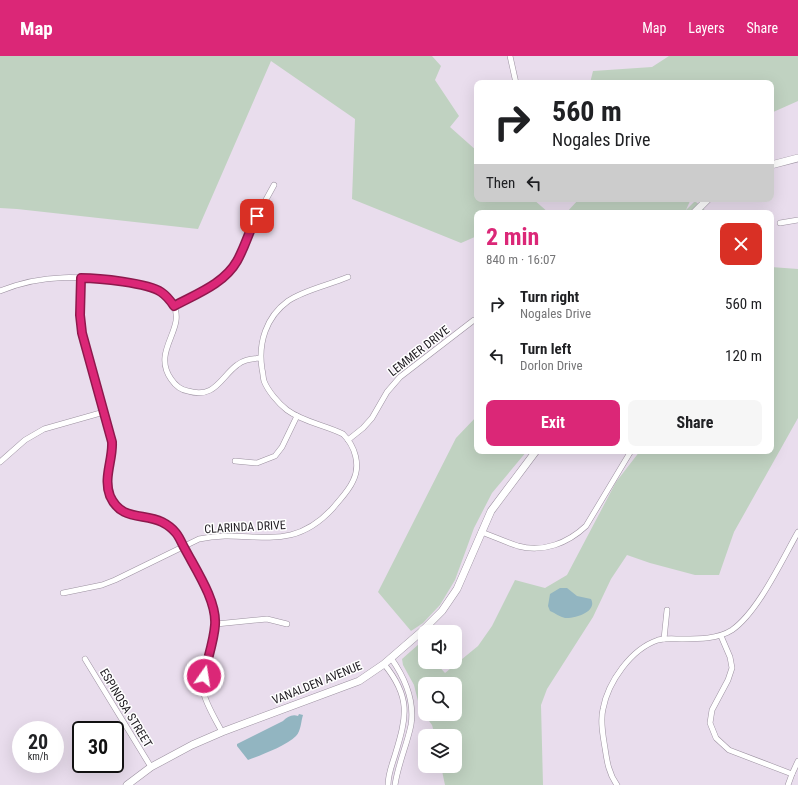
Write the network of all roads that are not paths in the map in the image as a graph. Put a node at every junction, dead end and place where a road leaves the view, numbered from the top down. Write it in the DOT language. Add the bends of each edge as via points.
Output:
graph roads {
  1 [pos="510,56"];
  2 [pos="515,80"];
  3 [pos="798,158"];
  4 [pos="774,164"];
  5 [pos="274,185"];
  6 [pos="705,202"];
  7 [pos="697,210"];
  8 [pos="798,220"];
  9 [pos="780,223"];
  10 [pos="348,277"];
  11 [pos="81,278"];
  12 [pos="0,291"];
  13 [pos="174,306"];
  14 [pos="474,320"];
  15 [pos="260,358"];
  16 [pos="104,412"];
  17 [pos="297,416"];
  18 [pos="348,440"];
  19 [pos="534,454"];
  20 [pos="629,454"];
  21 [pos="235,461"];
  22 [pos="0,462"];
  23 [pos="481,532"];
  24 [pos="798,532"];
  25 [pos="183,546"];
  26 [pos="63,593"];
  27 [pos="666,610"];
  28 [pos="216,624"];
  29 [pos="287,624"];
  30 [pos="721,636"];
  31 [pos="664,639"];
  32 [pos="391,658"];
  33 [pos="84,659"];
  34 [pos="384,664"];
  35 [pos="222,732"];
  36 [pos="798,761"];
  37 [pos="151,767"];
  38 [pos="792,774"];
  39 [pos="127,785"];
  40 [pos="388,785"];
  41 [pos="395,785"];
  42 [pos="617,785"];
  43 [pos="788,785"];
  1 -- 2 [label="street"];
  3 -- 4 [label="main road"];
  5 -- 13 [label="street" via="251,227 236,262 224,278"];
  6 -- 7 [label="main road"];
  8 -- 9 [label="street"];
  10 -- 15 [label="street" via="297,296 282,306 266,328"];
  11 -- 12 [label="street" via="46,279"];
  11 -- 13 [label="street" via="150,287 168,297"];
  11 -- 16 [label="street" via="82,333"];
  13 -- 15 [label="street" via="176,321 164,364 172,382 179,387 195,393 204,392 219,384 238,364 248,359"];
  14 -- 18 [label="street, LEMMER DRIVE" via="400,377 387,392 372,418"];
  15 -- 17 [label="street" via="264,381 286,410"];
  16 -- 22 [label="street" via="44,429 25,440"];
  16 -- 25 [label="street" via="112,442 107,479 111,497 126,513 160,521 171,527"];
  17 -- 18 [label="street" via="335,430"];
  17 -- 21 [label="street" via="275,456 257,463"];
  18 -- 25 [label="street, CLARINDA DRIVE" via="354,449 357,463 350,489 327,514 307,529 276,538 210,536"];
  19 -- 23 [label="main road, VANALDEN AVENUE" via="491,510"];
  20 -- 23 [label="street" via="586,526 577,535 560,544 531,549"];
  23 -- 32 [label="main road, VANALDEN AVENUE" via="457,589 442,611"];
  24 -- 30 [label="street" via="759,601 738,625"];
  25 -- 26 [label="street, CLARINDA DRIVE" via="109,582"];
  25 -- 28 [label="street" via="213,605"];
  27 -- 31 [label="street"];
  28 -- 29 [label="street" via="267,619"];
  28 -- 35 [label="street" via="203,685 206,700"];
  30 -- 31 [label="street"];
  30 -- 38 [label="street" via="732,668 712,710 710,723 716,738 729,750"];
  31 -- 42 [label="street" via="633,655 621,668 602,710 602,730 609,771"];
  32 -- 34 [label="main road, VANALDEN AVENUE"];
  32 -- 41 [label="street" via="405,680 411,706 411,724"];
  33 -- 37 [label="street, ESPINOSA STREET"];
  34 -- 35 [label="main road, VANALDEN AVENUE" via="359,680"];
  34 -- 40 [label="street" via="402,691 404,709 402,731 389,773"];
  35 -- 37 [label="main road, VANALDEN AVENUE"];
  36 -- 38 [label="street"];
  37 -- 39 [label="main road, VANALDEN AVENUE"];
  38 -- 43 [label="street"];
}
